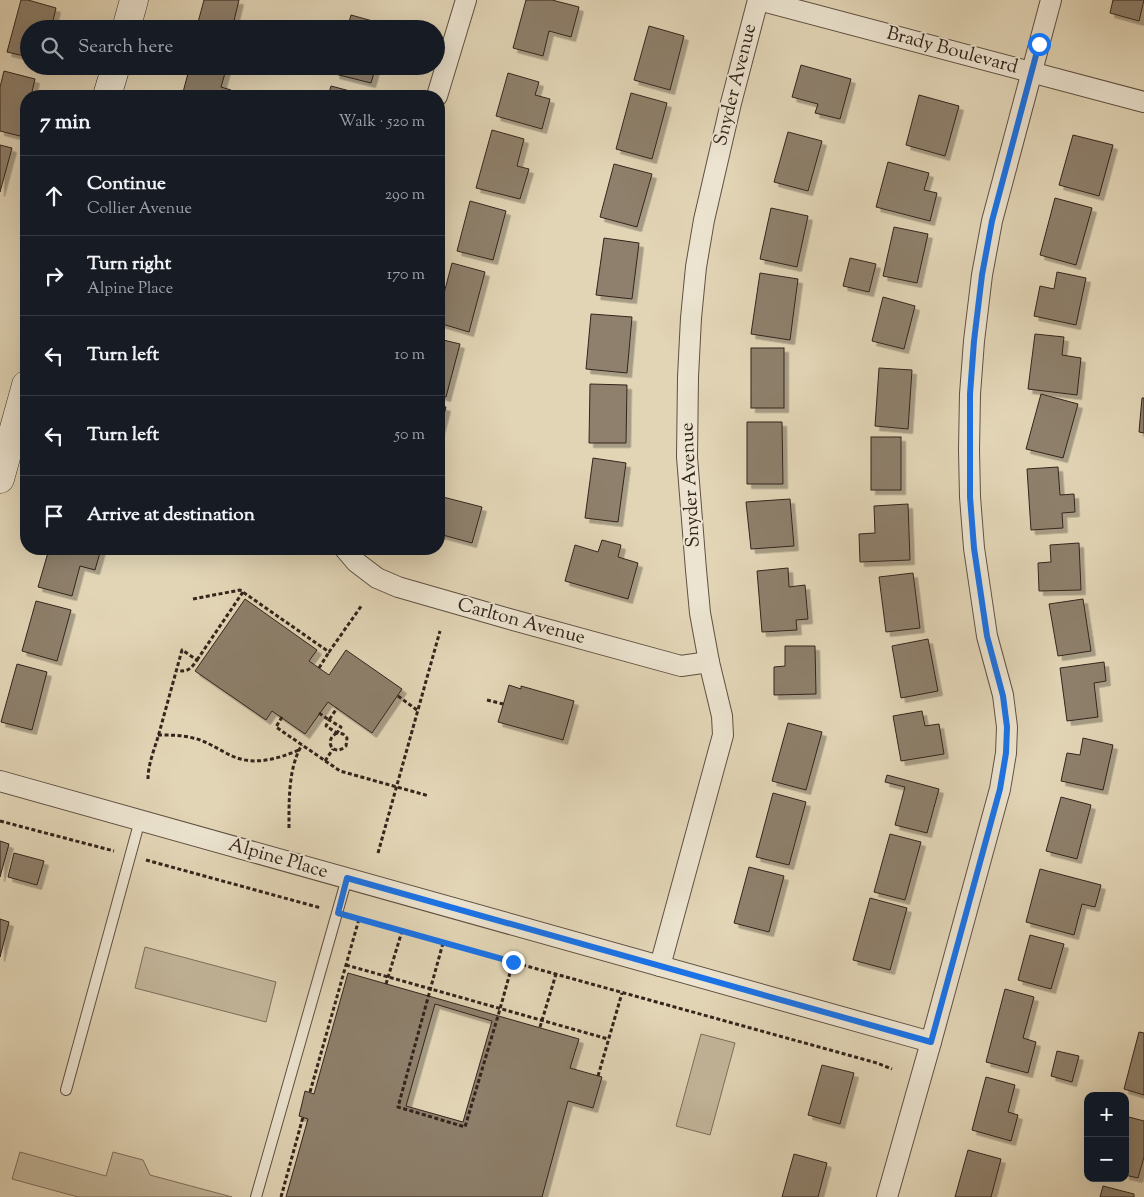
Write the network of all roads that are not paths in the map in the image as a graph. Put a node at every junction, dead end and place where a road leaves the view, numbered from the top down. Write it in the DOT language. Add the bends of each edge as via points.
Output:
graph roads {
  1 [pos="134,0"];
  2 [pos="466,0"];
  3 [pos="759,0"];
  4 [pos="1050,0"];
  5 [pos="128,20"];
  6 [pos="445,70"];
  7 [pos="1032,72"];
  8 [pos="113,75"];
  9 [pos="443,75"];
  10 [pos="109,90"];
  11 [pos="439,90"];
  12 [pos="1144,102"];
  13 [pos="20,407"];
  14 [pos="0,479"];
  15 [pos="350,555"];
  16 [pos="708,662"];
  17 [pos="0,781"];
  18 [pos="140,820"];
  19 [pos="347,878"];
  20 [pos="660,966"];
  21 [pos="931,1042"];
  22 [pos="66,1090"];
  23 [pos="256,1197"];
  24 [pos="887,1197"];
  1 -- 5 [label="main road"];
  2 -- 6 [label="street"];
  3 -- 7 [label="street, Brady Boulevard"];
  3 -- 16 [label="street, Snyder Avenue" via="704,220 691,318 687,457 700,613"];
  4 -- 7 [label="street"];
  7 -- 12 [label="street, Brady Boulevard"];
  7 -- 21 [label="street" via="992,221 982,275 970,394 974,548 987,636 1003,696 1006,753 1000,789"];
  8 -- 10 [label="main road"];
  9 -- 11 [label="street"];
  13 -- 14 [label="main road"];
  15 -- 16 [label="street, Carlton Avenue" via="376,578 398,587 680,666"];
  16 -- 20 [label="street, Snyder Avenue" via="722,716 723,735"];
  17 -- 18 [label="street, Alpine Place"];
  18 -- 19 [label="street, Alpine Place"];
  18 -- 22 [label="lane"];
  19 -- 20 [label="street, Alpine Place"];
  19 -- 23 [label="lane"];
  20 -- 21 [label="street, Alpine Place"];
  21 -- 24 [label="street"];
}
